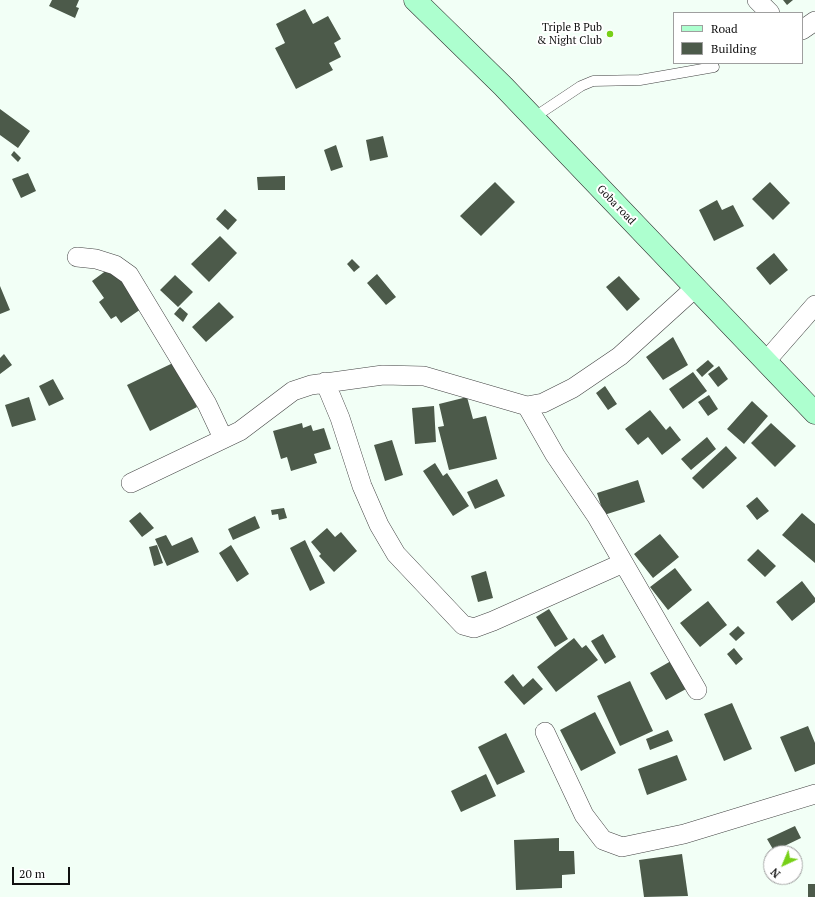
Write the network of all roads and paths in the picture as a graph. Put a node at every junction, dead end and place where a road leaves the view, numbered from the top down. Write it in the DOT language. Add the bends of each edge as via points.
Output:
graph roads {
  1 [pos="415,0"];
  2 [pos="756,0"];
  3 [pos="769,12"];
  4 [pos="815,21"];
  5 [pos="803,29"];
  6 [pos="714,67"];
  7 [pos="533,118"];
  8 [pos="77,256"];
  9 [pos="695,288"];
  10 [pos="815,305"];
  11 [pos="766,361"];
  12 [pos="325,382"];
  13 [pos="527,406"];
  14 [pos="815,413"];
  15 [pos="223,438"];
  16 [pos="131,483"];
  17 [pos="623,563"];
  18 [pos="698,690"];
  19 [pos="545,732"];
  20 [pos="815,794"];
  1 -- 7 [label="street, Goba road"];
  2 -- 3 [label="street"];
  4 -- 5 [label="street"];
  6 -- 7 [label="lane" via="640,80 593,81 581,86"];
  7 -- 9 [label="street, Goba road"];
  8 -- 15 [label="street" via="115,265 129,275 208,404"];
  9 -- 11 [label="street, Goba road"];
  9 -- 13 [label="street" via="620,356 573,388 543,403"];
  10 -- 11 [label="street"];
  11 -- 14 [label="street, Goba road"];
  12 -- 13 [label="street" via="382,375 424,376"];
  12 -- 15 [label="street" via="293,392 240,431"];
  12 -- 17 [label="street" via="340,418 362,486 379,525 396,554 464,626 474,628 493,621"];
  13 -- 17 [label="street"];
  15 -- 16 [label="street"];
  17 -- 18 [label="street"];
  19 -- 20 [label="street" via="584,815 603,840 622,847 684,834"];
}
